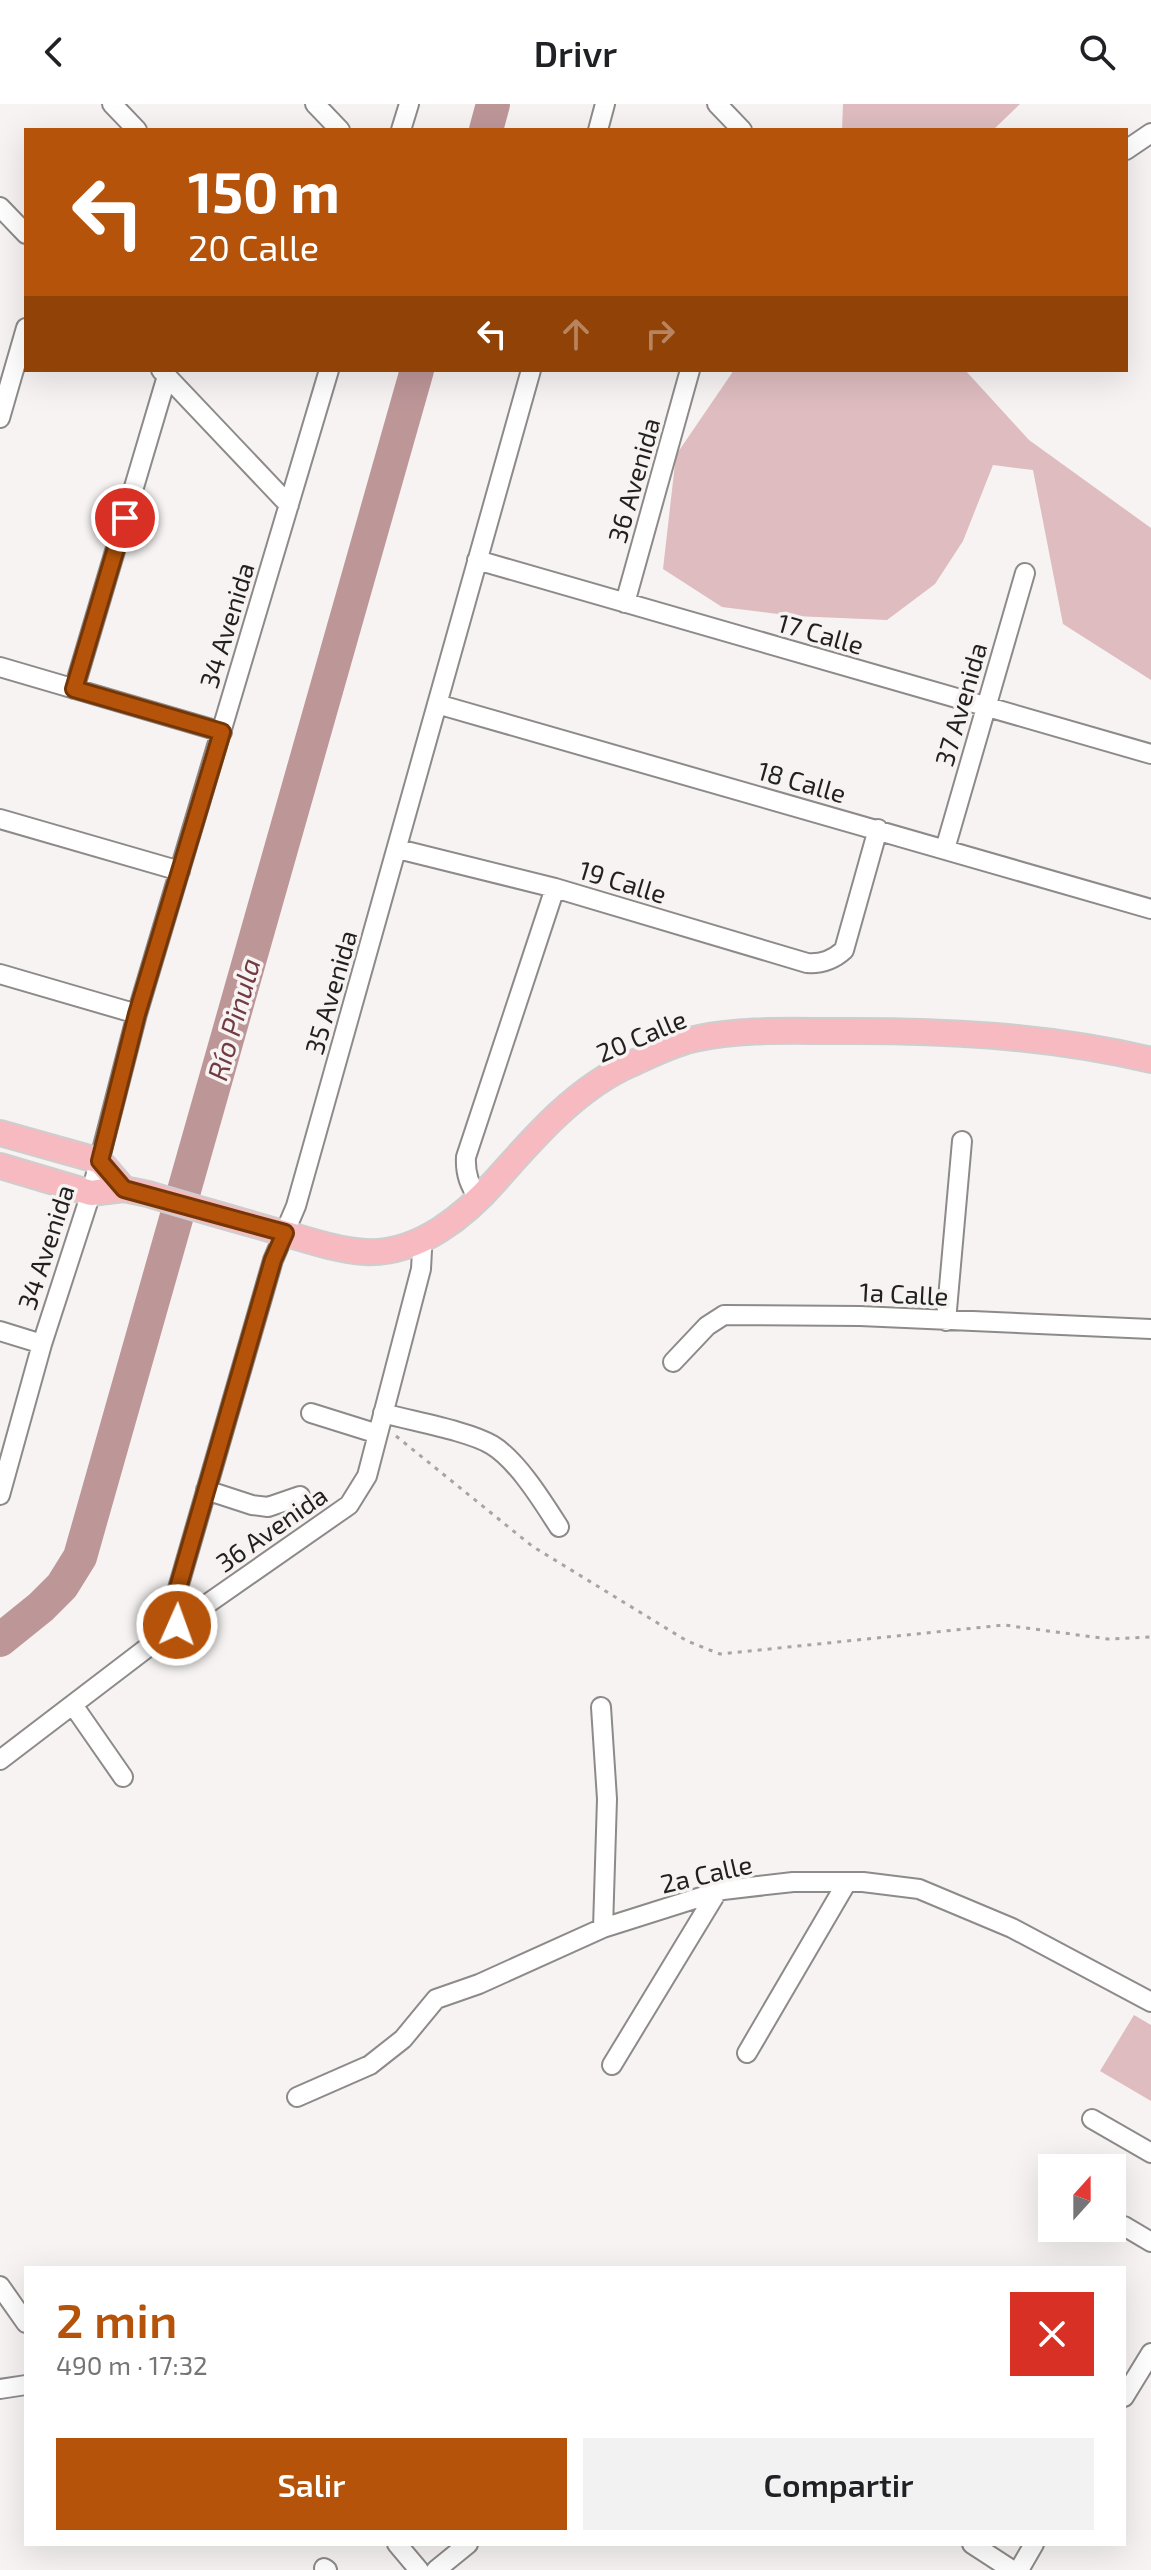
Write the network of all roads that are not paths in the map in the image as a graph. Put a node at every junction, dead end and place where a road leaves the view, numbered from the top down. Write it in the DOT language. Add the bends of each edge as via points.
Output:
graph roads {
  1 [pos="112,104"];
  2 [pos="315,104"];
  3 [pos="409,104"];
  4 [pos="605,104"];
  5 [pos="717,104"];
  6 [pos="135,128"];
  7 [pos="338,128"];
  8 [pos="402,128"];
  9 [pos="599,128"];
  10 [pos="740,128"];
  11 [pos="1149,137"];
  12 [pos="1128,149"];
  13 [pos="0,207"];
  14 [pos="24,232"];
  15 [pos="24,335"];
  16 [pos="328,372"];
  17 [pos="530,372"];
  18 [pos="689,372"];
  19 [pos="164,373"];
  20 [pos="0,418"];
  21 [pos="289,505"];
  22 [pos="477,560"];
  23 [pos="1025,573"];
  24 [pos="625,603"];
  25 [pos="0,667"];
  26 [pos="74,689"];
  27 [pos="437,704"];
  28 [pos="986,708"];
  29 [pos="222,732"];
  30 [pos="1150,756"];
  31 [pos="0,819"];
  32 [pos="878,829"];
  33 [pos="398,849"];
  34 [pos="945,849"];
  35 [pos="180,871"];
  36 [pos="555,888"];
  37 [pos="1151,909"];
  38 [pos="0,974"];
  39 [pos="137,1014"];
  40 [pos="1151,1060"];
  41 [pos="0,1133"];
  42 [pos="962,1141"];
  43 [pos="100,1161"];
  44 [pos="0,1166"];
  45 [pos="136,1191"];
  46 [pos="91,1193"];
  47 [pos="479,1200"];
  48 [pos="285,1233"];
  49 [pos="419,1241"];
  50 [pos="946,1321"];
  51 [pos="1151,1329"];
  52 [pos="0,1331"];
  53 [pos="42,1344"];
  54 [pos="673,1362"];
  55 [pos="311,1413"];
  56 [pos="380,1424"];
  57 [pos="206,1490"];
  58 [pos="0,1495"];
  59 [pos="300,1496"];
  60 [pos="559,1527"];
  61 [pos="177,1625"];
  62 [pos="73,1705"];
  63 [pos="601,1707"];
  64 [pos="0,1760"];
  65 [pos="123,1777"];
  66 [pos="847,1882"];
  67 [pos="717,1892"];
  68 [pos="603,1928"];
  69 [pos="1151,2002"];
  70 [pos="747,2053"];
  71 [pos="612,2065"];
  72 [pos="297,2097"];
  73 [pos="1092,2119"];
  74 [pos="1151,2153"];
  75 [pos="1126,2227"];
  76 [pos="1151,2242"];
  77 [pos="0,2286"];
  78 [pos="24,2320"];
  79 [pos="1148,2364"];
  80 [pos="24,2385"];
  81 [pos="0,2389"];
  82 [pos="1126,2394"];
  83 [pos="399,2546"];
  84 [pos="466,2546"];
  85 [pos="976,2546"];
  86 [pos="1033,2546"];
  87 [pos="1024,2568"];
  88 [pos="419,2570"];
  89 [pos="436,2570"];
  1 -- 6 [label="street"];
  2 -- 7 [label="street"];
  3 -- 8 [label="street"];
  4 -- 9 [label="street"];
  5 -- 10 [label="street"];
  11 -- 12 [label="street"];
  13 -- 14 [label="street"];
  15 -- 20 [label="street"];
  16 -- 21 [label="street, 34 Avenida"];
  17 -- 22 [label="street, 35 Avenida"];
  18 -- 24 [label="street, 36 Avenida"];
  19 -- 21 [label="street"];
  19 -- 26 [label="street"];
  21 -- 29 [label="street, 34 Avenida"];
  22 -- 24 [label="street, 17 Calle"];
  22 -- 27 [label="street, 35 Avenida"];
  23 -- 28 [label="street, 37 Avenida"];
  24 -- 28 [label="street, 17 Calle"];
  25 -- 26 [label="street"];
  26 -- 29 [label="street"];
  27 -- 32 [label="street, 18 Calle"];
  27 -- 33 [label="street, 35 Avenida"];
  28 -- 30 [label="street, 17 Calle"];
  28 -- 34 [label="street, 37 Avenida"];
  29 -- 35 [label="street, 34 Avenida"];
  31 -- 35 [label="street"];
  32 -- 34 [label="street, 18 Calle"];
  32 -- 36 [label="street, 19 Calle" via="844,950 816,964"];
  33 -- 36 [label="street, 19 Calle"];
  33 -- 48 [label="street, 35 Avenida"];
  34 -- 37 [label="street, 18 Calle"];
  35 -- 39 [label="street, 34 Avenida"];
  36 -- 47 [label="street" via="466,1157 465,1171"];
  38 -- 39 [label="street"];
  39 -- 43 [label="street, 34 Avenida"];
  40 -- 47 [label="main road, 20 Calle" via="1006,1037 879,1030 697,1038 628,1065 594,1086 556,1116"];
  41 -- 43 [label="main road"];
  42 -- 50 [label="street"];
  43 -- 45 [label="main road"];
  43 -- 46 [label="street, 34 Avenida"];
  44 -- 46 [label="main road, 20 Calle"];
  45 -- 46 [label="main road, 20 Calle"];
  45 -- 48 [label="main road, 20 Calle"];
  46 -- 53 [label="street, 34 Avenida"];
  47 -- 49 [label="main road, 20 Calle"];
  48 -- 49 [label="main road, 20 Calle" via="367,1252"];
  48 -- 57 [label="street, 35 Avenida"];
  49 -- 56 [label="street, 36 Avenida" via="421,1269"];
  50 -- 51 [label="street, 1a Calle"];
  50 -- 54 [label="street, 1a Calle" via="724,1315"];
  52 -- 53 [label="street"];
  53 -- 58 [label="street, 34 Avenida"];
  55 -- 56 [label="street"];
  56 -- 60 [label="street" via="468,1436 492,1445 528,1480"];
  56 -- 61 [label="street, 36 Avenida" via="367,1476 349,1505"];
  57 -- 59 [label="street" via="268,1507"];
  57 -- 61 [label="street, 35 Avenida" via="176,1595"];
  61 -- 62 [label="street, 36 Avenida"];
  62 -- 64 [label="street, 36 Avenida"];
  62 -- 65 [label="street"];
  63 -- 68 [label="street" via="607,1799"];
  66 -- 67 [label="street, 2a Calle" via="793,1882"];
  66 -- 69 [label="street, 2a Calle" via="919,1889 1012,1928"];
  66 -- 70 [label="street"];
  67 -- 68 [label="street, 2a Calle"];
  67 -- 71 [label="street"];
  68 -- 72 [label="street, 2a Calle" via="436,1999 403,2039 370,2065"];
  73 -- 74 [label="street"];
  75 -- 76 [label="street"];
  77 -- 78 [label="street"];
  79 -- 82 [label="street"];
  80 -- 81 [label="street"];
  83 -- 88 [label="street"];
  84 -- 89 [label="street"];
  85 -- 87 [label="street"];
  86 -- 87 [label="street"];
}
